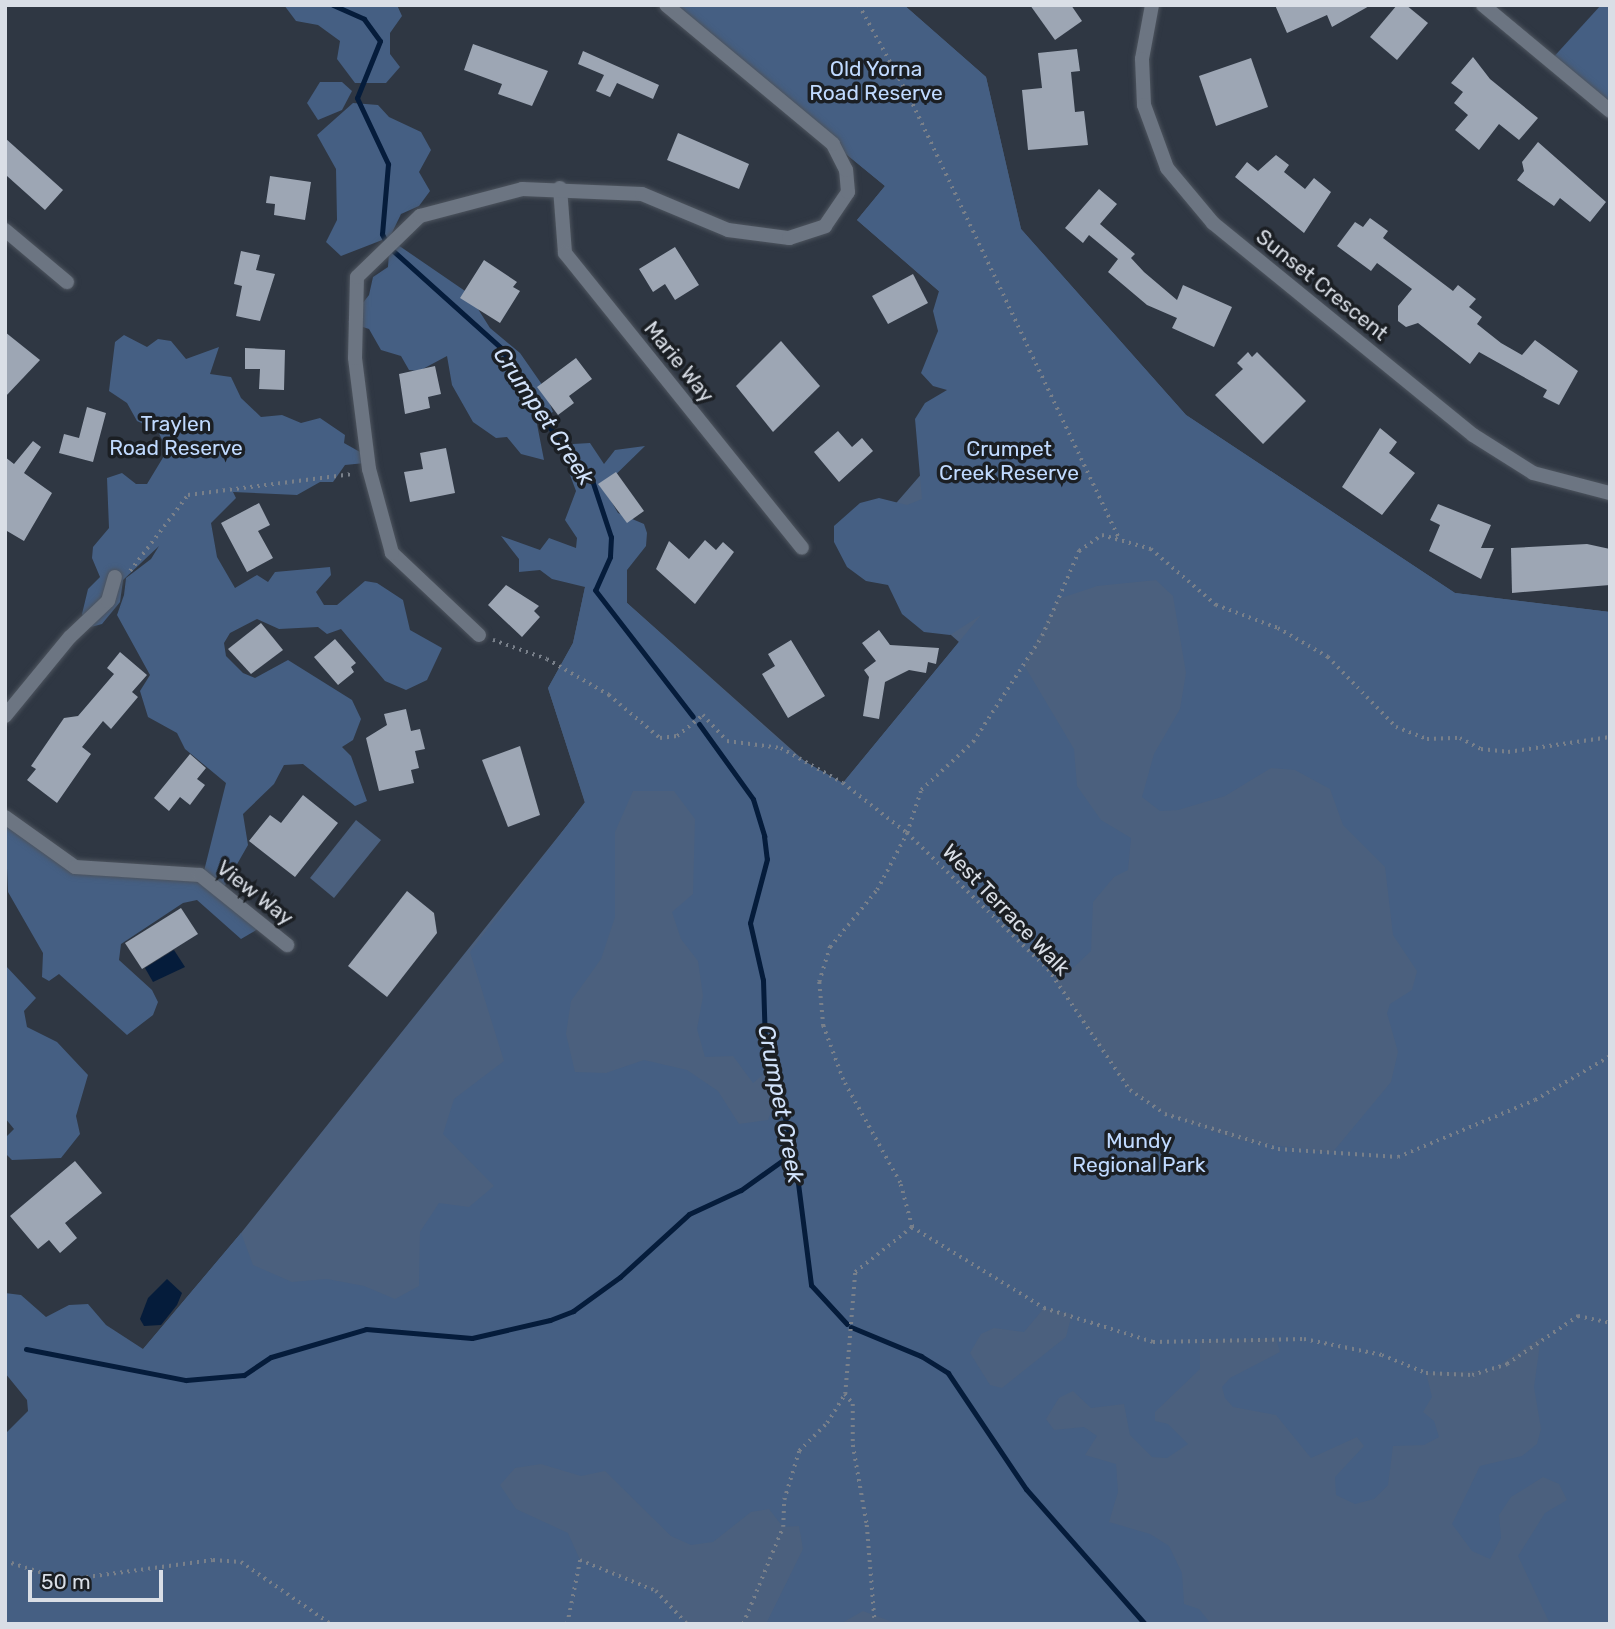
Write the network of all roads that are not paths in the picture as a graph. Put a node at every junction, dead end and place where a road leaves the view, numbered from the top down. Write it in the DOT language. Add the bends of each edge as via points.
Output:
graph roads {
  1 [pos="666,5"];
  2 [pos="1152,5"];
  3 [pos="1483,5"];
  4 [pos="1610,111"];
  5 [pos="560,188"];
  6 [pos="5,230"];
  7 [pos="67,282"];
  8 [pos="1610,493"];
  9 [pos="802,548"];
  10 [pos="115,577"];
  11 [pos="479,635"];
  12 [pos="5,716"];
  13 [pos="5,817"];
  14 [pos="287,945"];
  1 -- 5 [label="street" via="833,144 846,170 848,192 825,226 789,238 728,230 642,194"];
  2 -- 8 [label="street, Sunset Crescent" via="1142,59 1144,105 1167,168 1213,223 1473,435 1533,473"];
  3 -- 4 [label="street"];
  5 -- 9 [label="street, Marie Way" via="565,253"];
  5 -- 11 [label="street" via="522,189 420,216 357,277 355,358 369,472 392,553"];
  6 -- 7 [label="street"];
  10 -- 12 [label="street" via="108,601 70,636"];
  13 -- 14 [label="street, View Way" via="75,867 200,875"];
}
